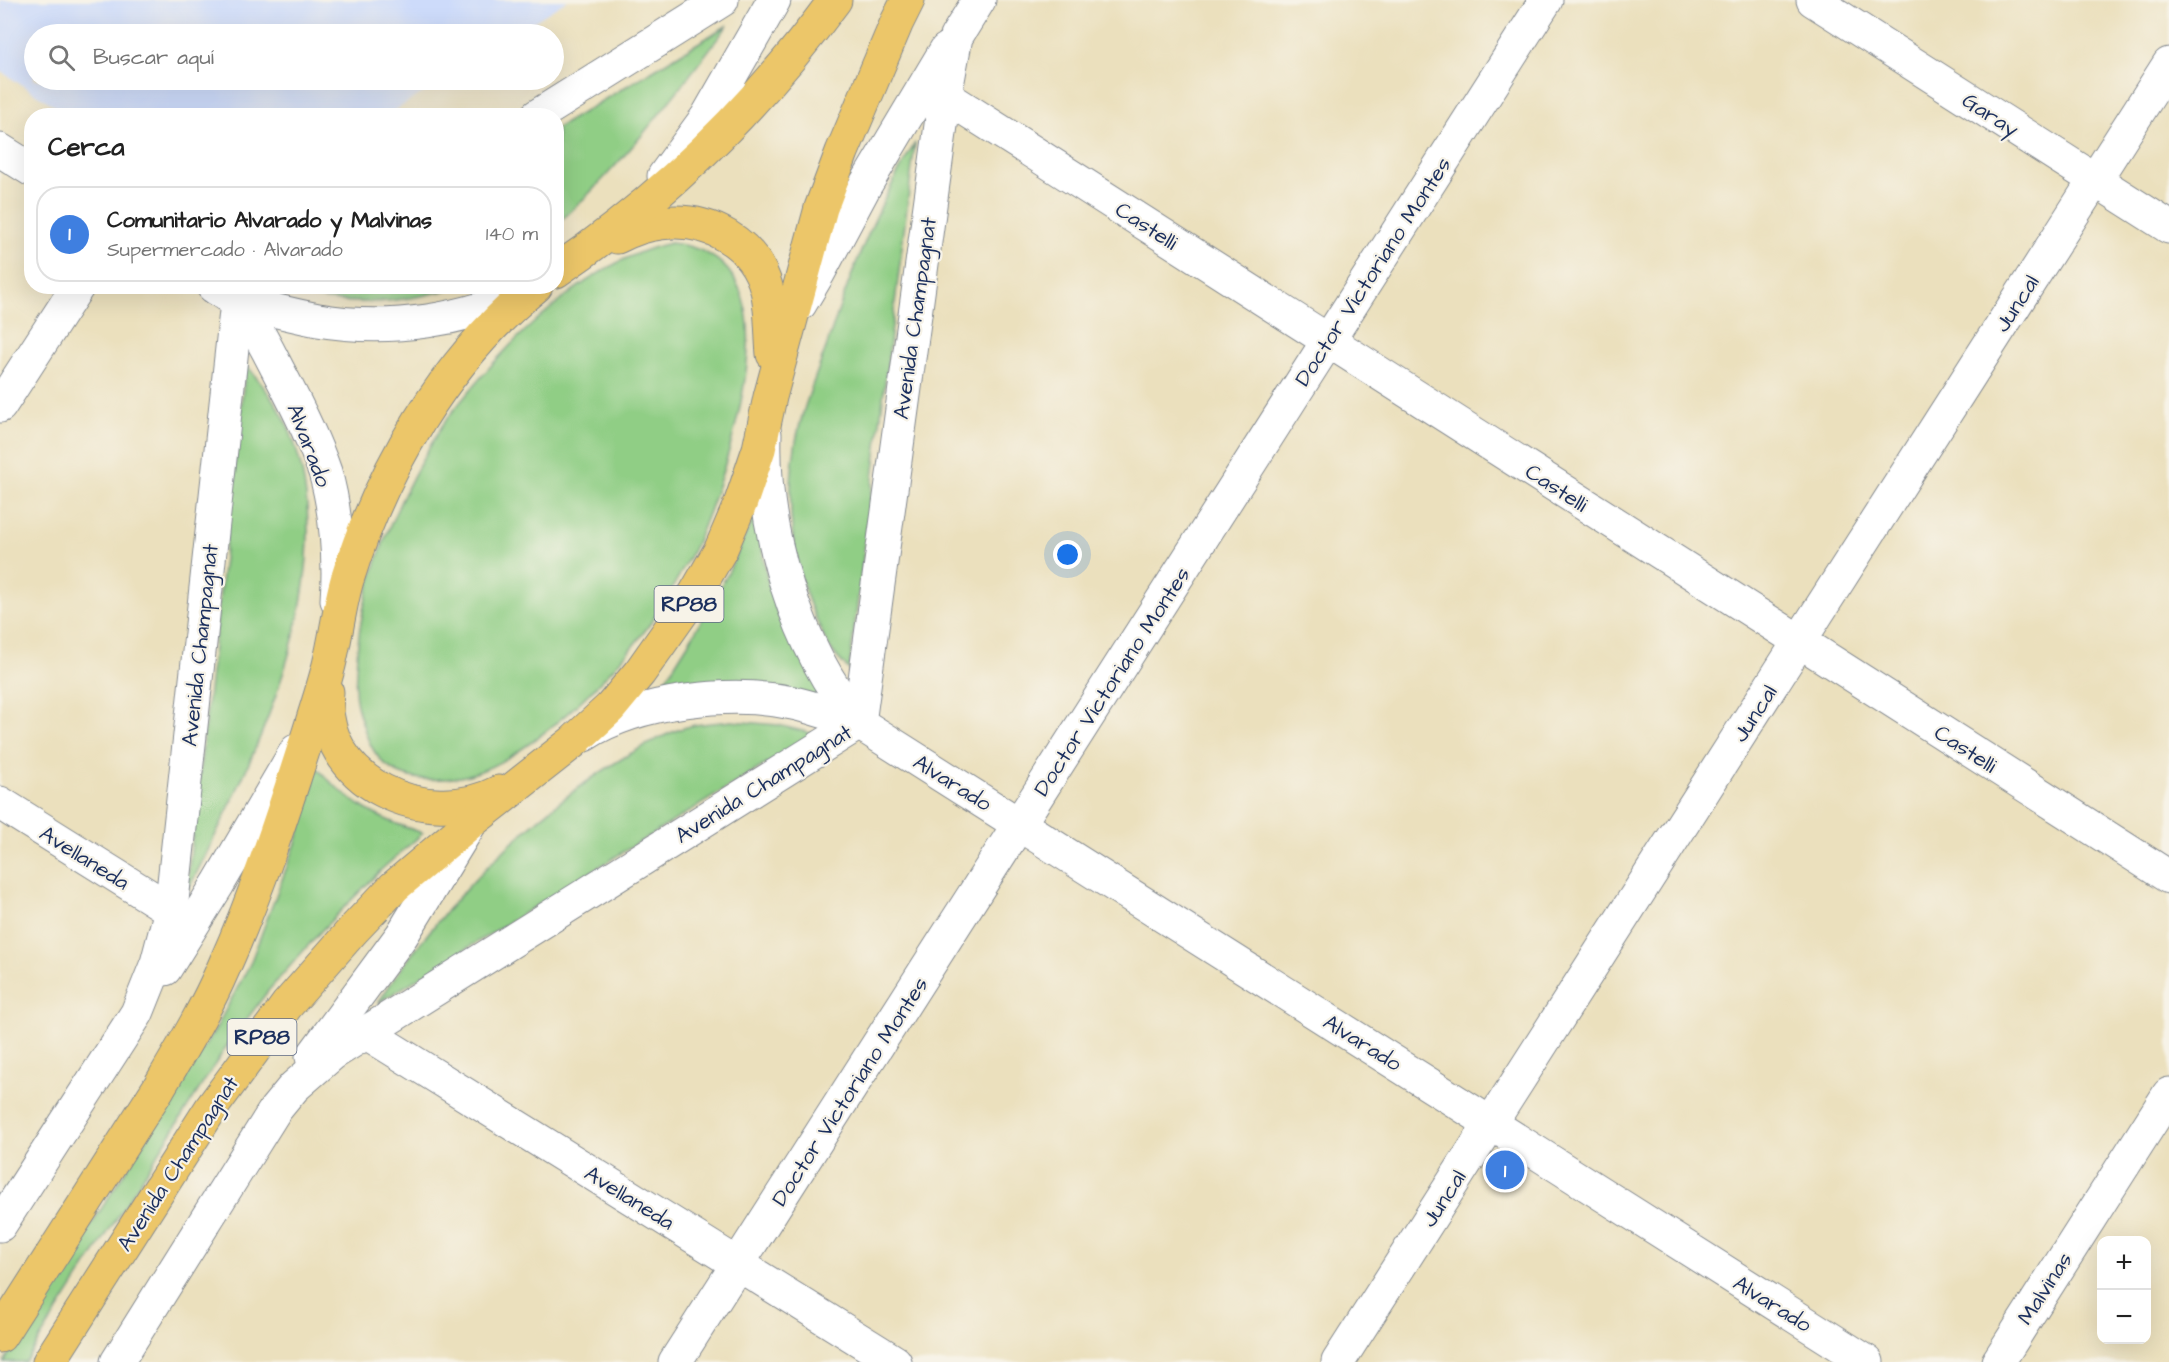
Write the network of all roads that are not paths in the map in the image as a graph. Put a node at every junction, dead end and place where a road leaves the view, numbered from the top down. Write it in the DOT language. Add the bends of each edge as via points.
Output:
graph roads {
  1 [pos="722,0"];
  2 [pos="774,0"];
  3 [pos="835,0"];
  4 [pos="908,0"];
  5 [pos="979,0"];
  6 [pos="1546,0"];
  7 [pos="1813,0"];
  8 [pos="956,37"];
  9 [pos="2169,64"];
  10 [pos="945,96"];
  11 [pos="550,108"];
  12 [pos="0,150"];
  13 [pos="24,165"];
  14 [pos="2095,180"];
  15 [pos="642,207"];
  16 [pos="2169,227"];
  17 [pos="567,264"];
  18 [pos="73,294"];
  19 [pos="237,294"];
  20 [pos="238,294"];
  21 [pos="243,294"];
  22 [pos="521,294"];
  23 [pos="527,294"];
  24 [pos="791,318"];
  25 [pos="1328,340"];
  26 [pos="0,406"];
  27 [pos="768,407"];
  28 [pos="1800,642"];
  29 [pos="332,651"];
  30 [pos="859,723"];
  31 [pos="311,726"];
  32 [pos="573,742"];
  33 [pos="539,768"];
  34 [pos="0,803"];
  35 [pos="471,822"];
  36 [pos="1020,823"];
  37 [pos="2169,878"];
  38 [pos="171,910"];
  39 [pos="137,1013"];
  40 [pos="365,1032"];
  41 [pos="2169,1094"];
  42 [pos="275,1110"];
  43 [pos="1491,1123"];
  44 [pos="0,1225"];
  45 [pos="738,1264"];
  46 [pos="0,1336"];
  47 [pos="49,1362"];
  48 [pos="117,1362"];
  49 [pos="675,1362"];
  50 [pos="895,1362"];
  51 [pos="1338,1362"];
  52 [pos="1867,1362"];
  53 [pos="1998,1362"];
  1 -- 11 [label="street"];
  2 -- 15 [label="street" via="707,117"];
  3 -- 15 [label="highway, RP88" via="735,118"];
  4 -- 24 [label="highway, Avenida Champagnat / RP88" via="821,208"];
  5 -- 8 [label="street, Avenida Champagnat"];
  6 -- 25 [label="street, Doctor Victoriano Montes"];
  7 -- 14 [label="street, Garay"];
  8 -- 10 [label="street, Avenida Champagnat"];
  8 -- 24 [label="street, Avenida Champagnat" via="895,134"];
  9 -- 14 [label="street, Juncal"];
  10 -- 25 [label="street, Castelli"];
  10 -- 30 [label="street, Avenida Champagnat"];
  12 -- 13 [label="street"];
  14 -- 16 [label="street, Garay"];
  14 -- 28 [label="street, Juncal"];
  15 -- 17 [label="highway, RP88"];
  17 -- 27 [label="highway, RP88" via="634,229 660,223 702,224 738,243 760,271 767,290 773,355"];
  18 -- 26 [label="street"];
  19 -- 38 [label="street, Avenida Champagnat"];
  20 -- 29 [label="street, Alvarado" via="296,404 325,474 338,551"];
  21 -- 22 [label="street" via="319,320 364,324 449,317"];
  23 -- 29 [label="highway, Avenida Champagnat / RP88" via="489,329 421,419 393,467 368,520 346,583"];
  24 -- 27 [label="highway, Avenida Champagnat / RP88"];
  25 -- 28 [label="street, Castelli"];
  25 -- 36 [label="street, Doctor Victoriano Montes"];
  27 -- 30 [label="street, Alvarado" via="765,469 788,587 825,674"];
  27 -- 32 [label="highway, Avenida Champagnat / RP88" via="741,502 721,549 695,594 640,672 611,707"];
  28 -- 37 [label="street, Castelli"];
  28 -- 43 [label="street, Juncal"];
  29 -- 31 [label="highway, Avenida Champagnat / RP88"];
  29 -- 33 [label="highway, RP88" via="326,697 329,729 352,769 375,787 417,803 451,806 497,794"];
  30 -- 32 [label="street, Alvarado" via="793,703 764,699 697,700 625,715"];
  30 -- 36 [label="street, Alvarado"];
  30 -- 40 [label="street, Avenida Champagnat"];
  31 -- 39 [label="street, Avenida Champagnat" via="219,884"];
  31 -- 46 [label="highway, Avenida Champagnat / RP88" via="223,971 158,1089"];
  32 -- 33 [label="highway, Avenida Champagnat / RP88"];
  33 -- 35 [label="highway, Avenida Champagnat / RP88"];
  34 -- 38 [label="street, Avellaneda"];
  35 -- 42 [label="street, Avenida Champagnat" via="402,935"];
  35 -- 47 [label="highway, Avenida Champagnat / RP88" via="394,887 285,1008 212,1107"];
  36 -- 43 [label="street, Alvarado"];
  36 -- 45 [label="street, Doctor Victoriano Montes"];
  38 -- 39 [label="street, Avenida Champagnat" via="157,963"];
  39 -- 44 [label="street, Avenida Champagnat"];
  40 -- 42 [label="street, Avenida Champagnat" via="332,1054 294,1087"];
  40 -- 45 [label="street, Avellaneda"];
  41 -- 53 [label="street, Malvinas"];
  42 -- 48 [label="street, Avenida Champagnat"];
  43 -- 51 [label="street, Juncal"];
  43 -- 52 [label="street, Alvarado"];
  45 -- 49 [label="street, Doctor Victoriano Montes"];
  45 -- 50 [label="street, Avellaneda"];
}
